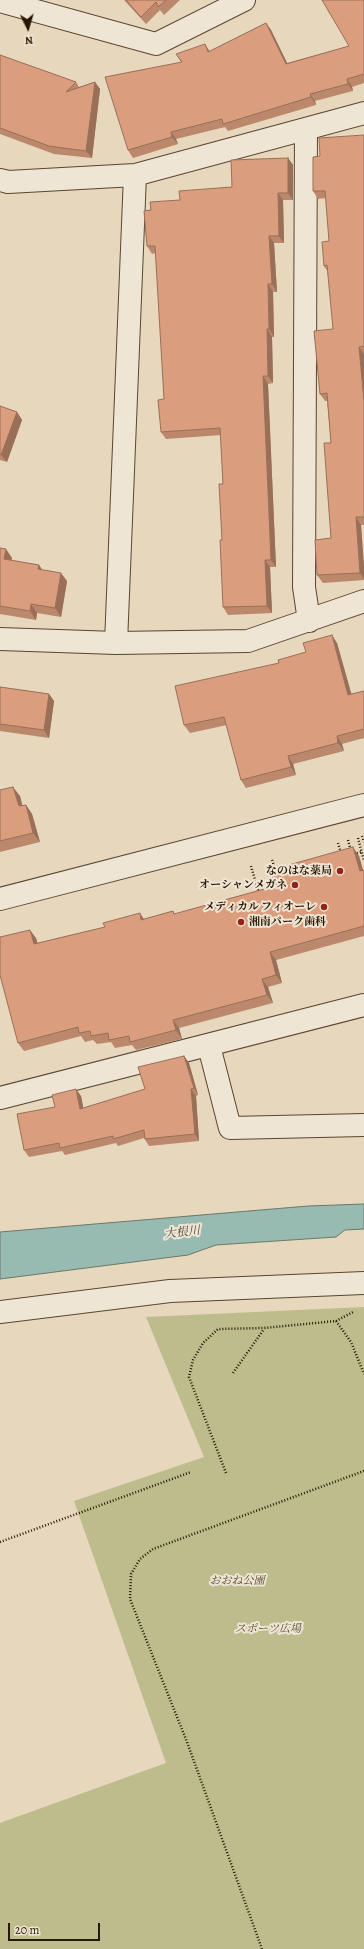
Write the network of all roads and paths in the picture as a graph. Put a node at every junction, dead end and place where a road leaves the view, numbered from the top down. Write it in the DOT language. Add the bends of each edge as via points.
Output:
graph roads {
  1 [pos="244,0"];
  2 [pos="0,1"];
  3 [pos="364,114"];
  4 [pos="306,129"];
  5 [pos="135,175"];
  6 [pos="0,180"];
  7 [pos="364,601"];
  8 [pos="309,621"];
  9 [pos="0,639"];
  10 [pos="116,643"];
  11 [pos="364,805"];
  12 [pos="362,836"];
  13 [pos="358,838"];
  14 [pos="348,840"];
  15 [pos="364,842"];
  16 [pos="338,843"];
  17 [pos="362,852"];
  18 [pos="352,855"];
  19 [pos="348,856"];
  20 [pos="340,858"];
  21 [pos="272,860"];
  22 [pos="364,861"];
  23 [pos="251,866"];
  24 [pos="277,875"];
  25 [pos="0,899"];
  26 [pos="261,900"];
  27 [pos="364,1005"];
  28 [pos="209,1046"];
  29 [pos="0,1098"];
  30 [pos="364,1124"];
  31 [pos="364,1284"];
  32 [pos="357,1310"];
  33 [pos="0,1312"];
  34 [pos="336,1321"];
  35 [pos="264,1328"];
  36 [pos="233,1373"];
  37 [pos="364,1374"];
  38 [pos="364,1471"];
  39 [pos="191,1472"];
  40 [pos="226,1473"];
  41 [pos="0,1542"];
  42 [pos="262,1949"];
  1 -- 2 [label="street" via="156,44"];
  3 -- 4 [label="street"];
  4 -- 5 [label="street"];
  4 -- 8 [label="street" via="304,587"];
  5 -- 6 [label="street" via="8,182"];
  5 -- 10 [label="street"];
  7 -- 8 [label="street"];
  8 -- 10 [label="street" via="248,641"];
  9 -- 10 [label="street"];
  11 -- 25 [label="street"];
  12 -- 15 [label="path"];
  13 -- 17 [label="path"];
  14 -- 18 [label="path"];
  16 -- 20 [label="path" via="341,853 335,856 343,854"];
  17 -- 18 [label="path"];
  17 -- 22 [label="path"];
  18 -- 19 [label="path"];
  21 -- 24 [label="path"];
  23 -- 26 [label="path"];
  27 -- 28 [label="street"];
  28 -- 29 [label="street"];
  28 -- 30 [label="street" via="230,1128"];
  31 -- 33 [label="street" via="170,1291"];
  32 -- 34 [label="path"];
  34 -- 35 [label="path"];
  34 -- 37 [label="path" via="352,1342"];
  35 -- 36 [label="path"];
  35 -- 40 [label="path" via="218,1329 203,1343 193,1360 189,1377"];
  38 -- 42 [label="path" via="153,1549 140,1559 131,1574 130,1599 187,1742"];
  39 -- 41 [label="path"];
}
